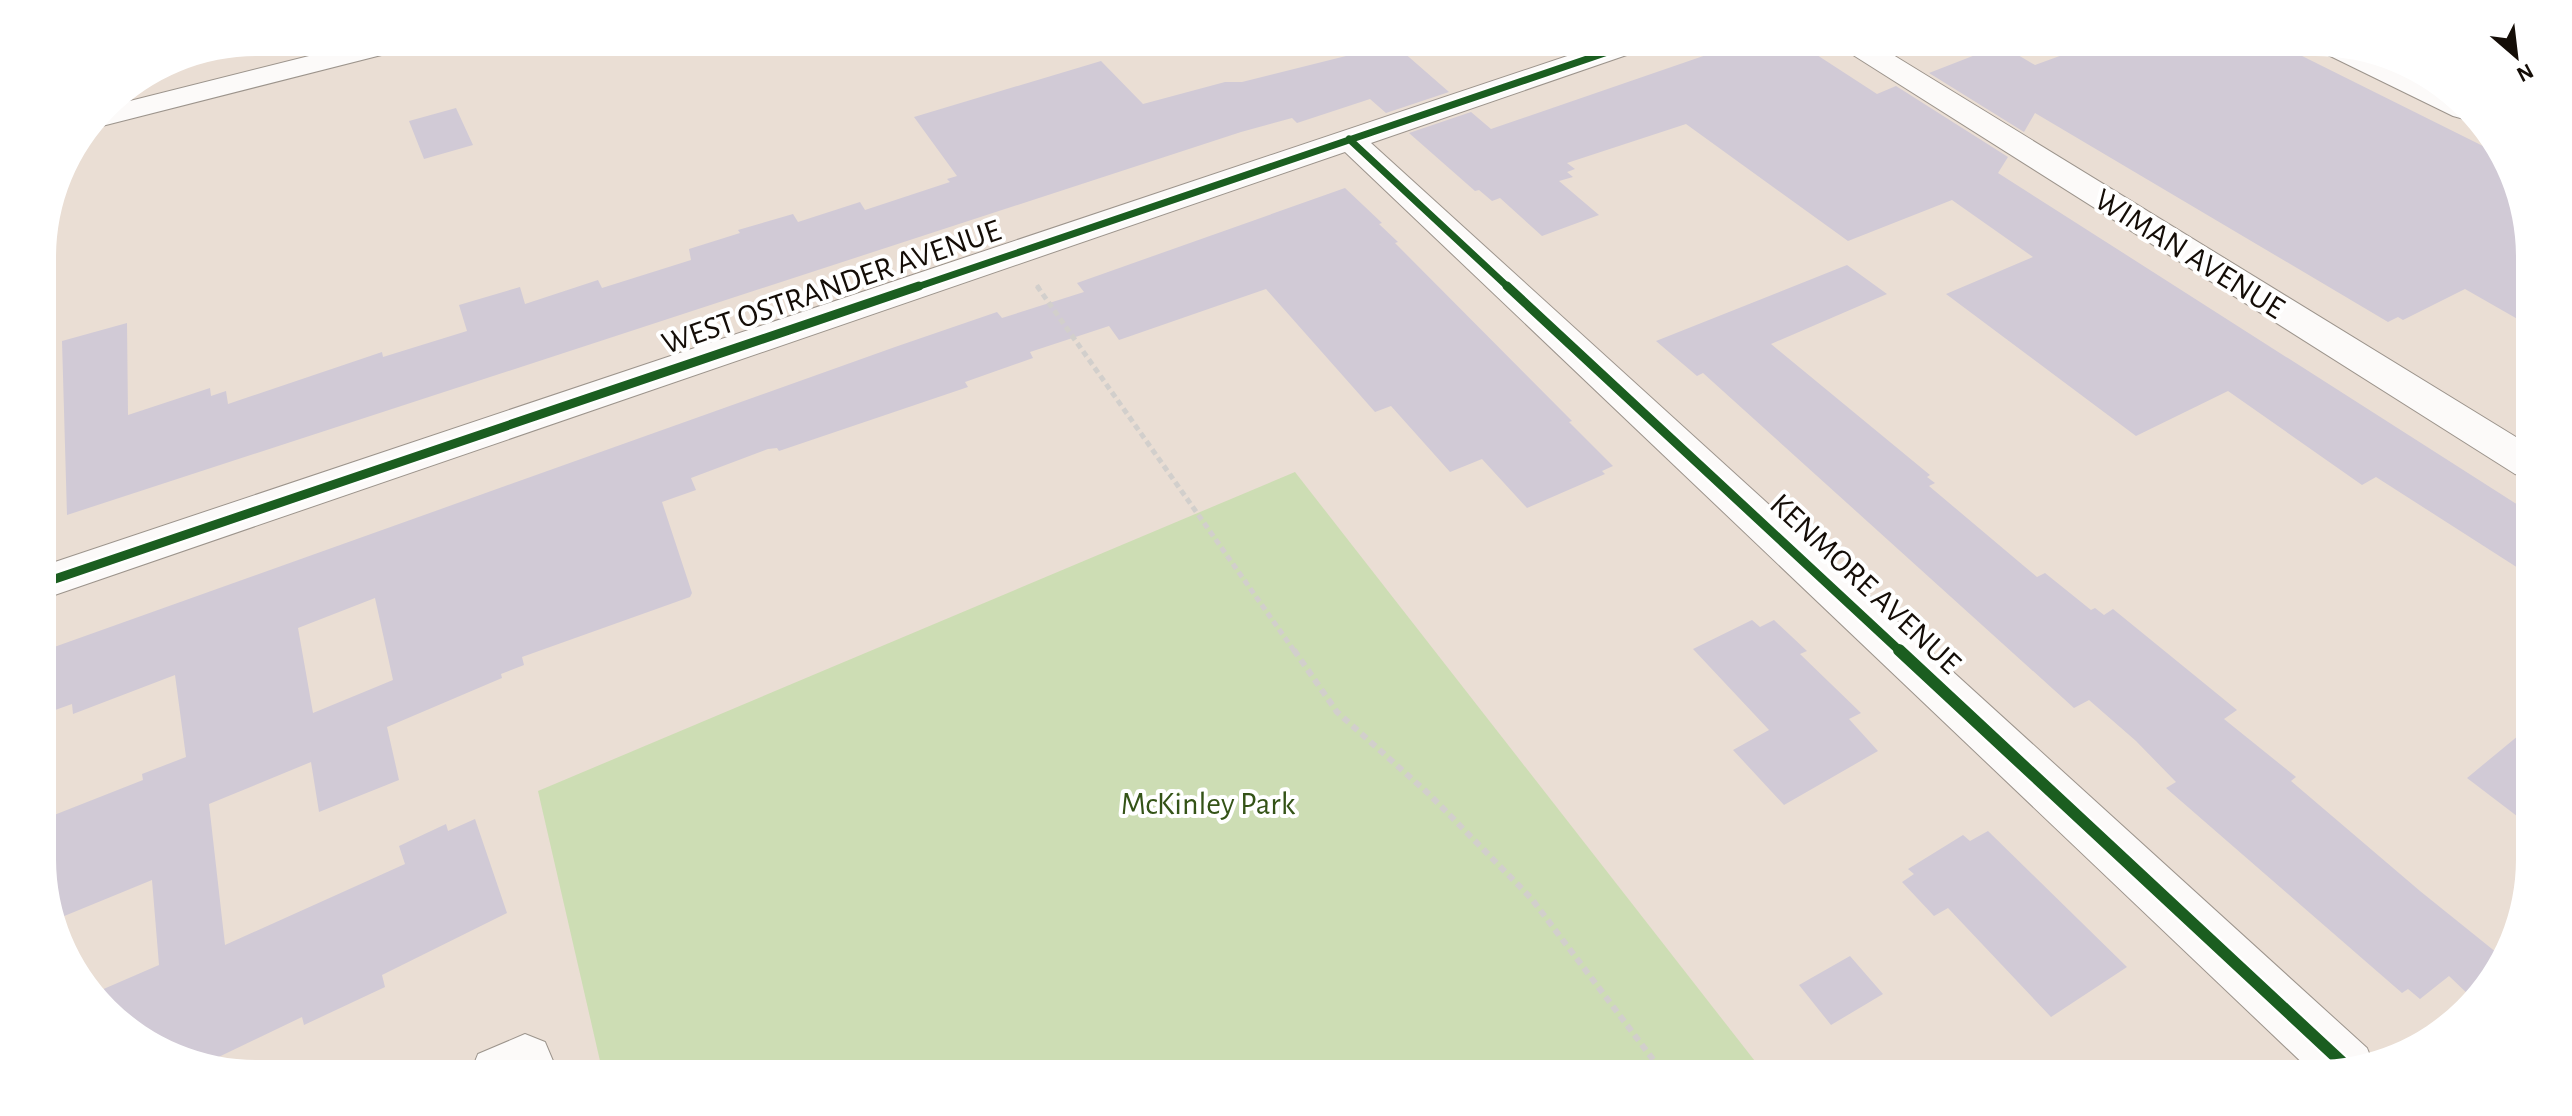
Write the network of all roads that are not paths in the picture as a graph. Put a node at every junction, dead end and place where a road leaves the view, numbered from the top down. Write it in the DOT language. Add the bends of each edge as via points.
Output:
graph roads {
  1 [pos="344,56"];
  2 [pos="1595,56"];
  3 [pos="1874,56"];
  4 [pos="2370,64"];
  5 [pos="2436,97"];
  6 [pos="117,113"];
  7 [pos="1349,139"];
  8 [pos="2516,456"];
  9 [pos="56,579"];
  10 [pos="2338,1058"];
  1 -- 6 [label="street"];
  2 -- 7 [label="street, WEST OSTRANDER AVENUE"];
  3 -- 8 [label="street, WIMAN AVENUE"];
  4 -- 5 [label="street"];
  7 -- 9 [label="street, WEST OSTRANDER AVENUE"];
  7 -- 10 [label="street, KENMORE AVENUE"];
}
